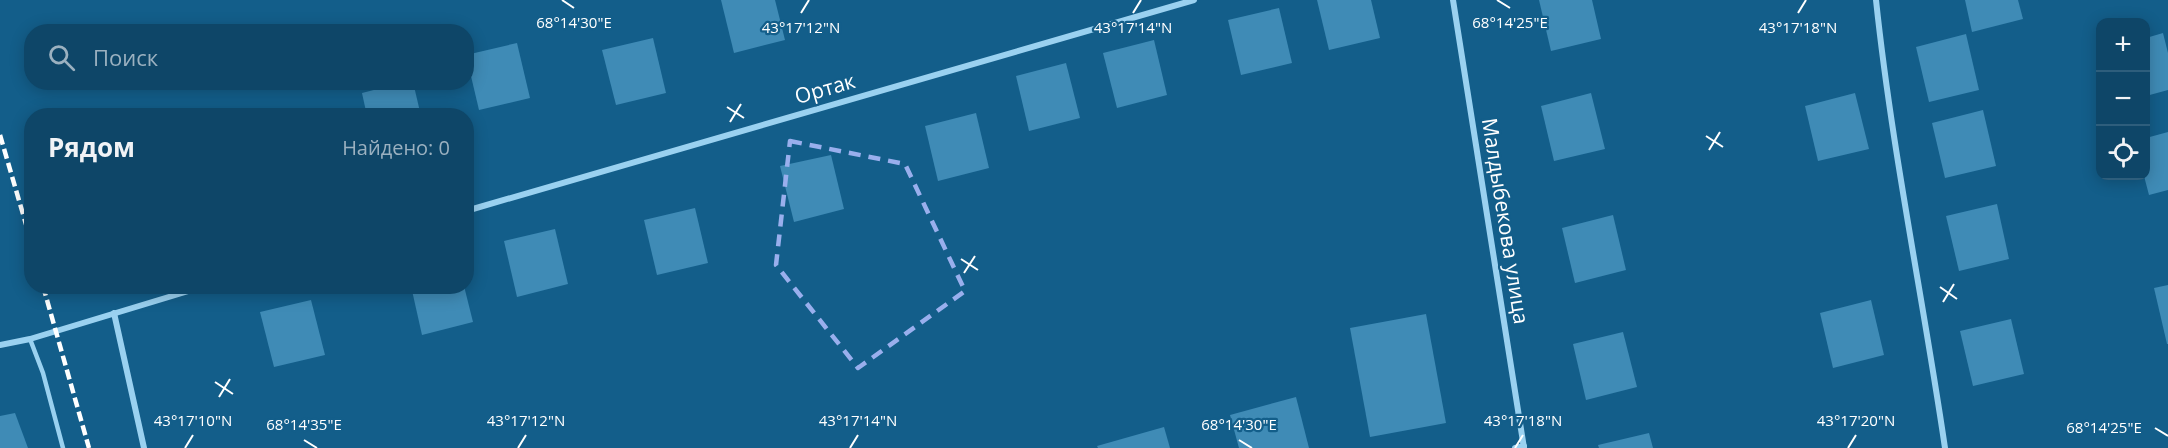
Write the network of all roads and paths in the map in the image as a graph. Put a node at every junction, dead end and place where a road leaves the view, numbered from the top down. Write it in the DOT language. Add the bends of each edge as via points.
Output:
graph roads {
  1 [pos="1194,0"];
  2 [pos="1453,0"];
  3 [pos="1876,0"];
  4 [pos="474,209"];
  5 [pos="178,294"];
  6 [pos="114,313"];
  7 [pos="30,339"];
  8 [pos="0,345"];
  9 [pos="1524,447"];
  10 [pos="63,448"];
  11 [pos="144,448"];
  12 [pos="1515,448"];
  13 [pos="1945,448"];
  1 -- 4 [label="street, Ортак"];
  2 -- 9 [label="street, Малдыбекова улица"];
  3 -- 13 [label="street" via="1900,182"];
  5 -- 6 [label="street"];
  6 -- 7 [label="street"];
  6 -- 11 [label="street"];
  7 -- 8 [label="street"];
  7 -- 10 [label="lane"];
  9 -- 12 [label="street"];
}
